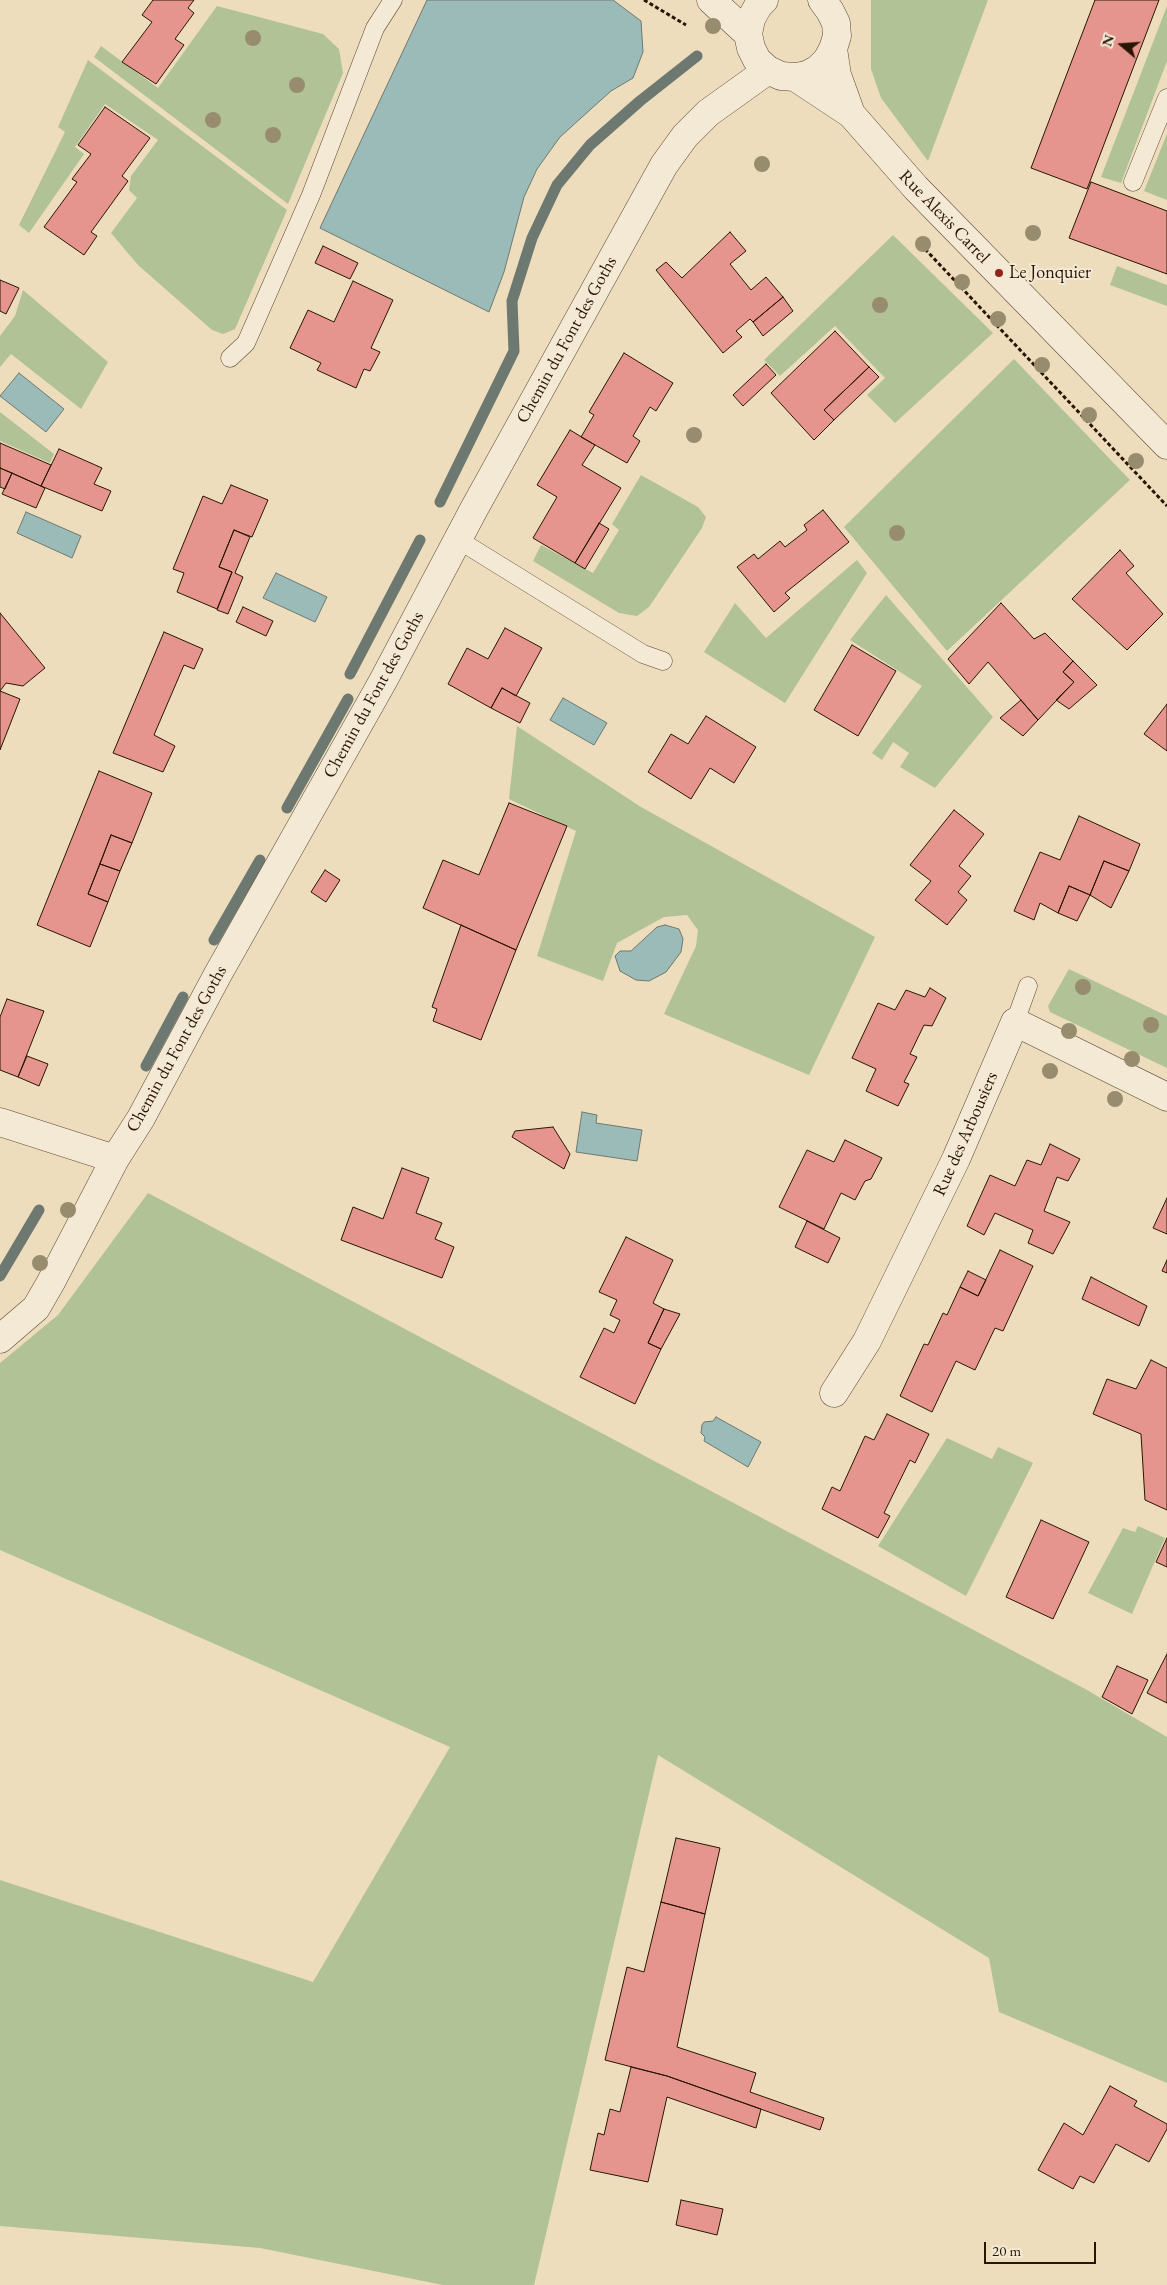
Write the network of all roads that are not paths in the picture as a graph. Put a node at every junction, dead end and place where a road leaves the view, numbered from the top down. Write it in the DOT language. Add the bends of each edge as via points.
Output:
graph roads {
  1 [pos="393,0"];
  2 [pos="711,0"];
  3 [pos="764,0"];
  4 [pos="828,4"];
  5 [pos="748,34"];
  6 [pos="833,50"];
  7 [pos="768,70"];
  8 [pos="795,77"];
  9 [pos="1167,98"];
  10 [pos="851,114"];
  11 [pos="1133,182"];
  12 [pos="230,358"];
  13 [pos="1167,445"];
  14 [pos="457,540"];
  15 [pos="663,661"];
  16 [pos="1028,986"];
  17 [pos="1015,1022"];
  18 [pos="1167,1097"];
  19 [pos="0,1122"];
  20 [pos="115,1158"];
  21 [pos="0,1339"];
  22 [pos="834,1393"];
  1 -- 12 [label="lane" via="375,28 312,195 246,343"];
  2 -- 5 [label="street"];
  3 -- 5 [label="street" via="750,19"];
  4 -- 6 [label="street, Rue Alexis Carrel" via="836,23"];
  5 -- 7 [label="street" via="750,48"];
  6 -- 8 [label="street" via="818,69"];
  6 -- 10 [label="street, Rue Alexis Carrel" via="837,75"];
  7 -- 8 [label="street, Rue Alexis Carrel" via="781,76"];
  7 -- 14 [label="street, Chemin du Font des Goths" via="708,113 685,136 664,165"];
  8 -- 10 [label="street, Rue Alexis Carrel"];
  9 -- 11 [label="lane"];
  10 -- 13 [label="street, Rue Alexis Carrel" via="916,188"];
  14 -- 15 [label="lane" via="643,654"];
  14 -- 20 [label="street, Chemin du Font des Goths" via="383,682 218,974 141,1118"];
  16 -- 17 [label="lane"];
  17 -- 18 [label="street"];
  17 -- 22 [label="street, Rue des Arbousiers" via="956,1160 868,1341"];
  19 -- 20 [label="street"];
  20 -- 21 [label="street, Chemin du Font des Goths" via="36,1308"];
}
